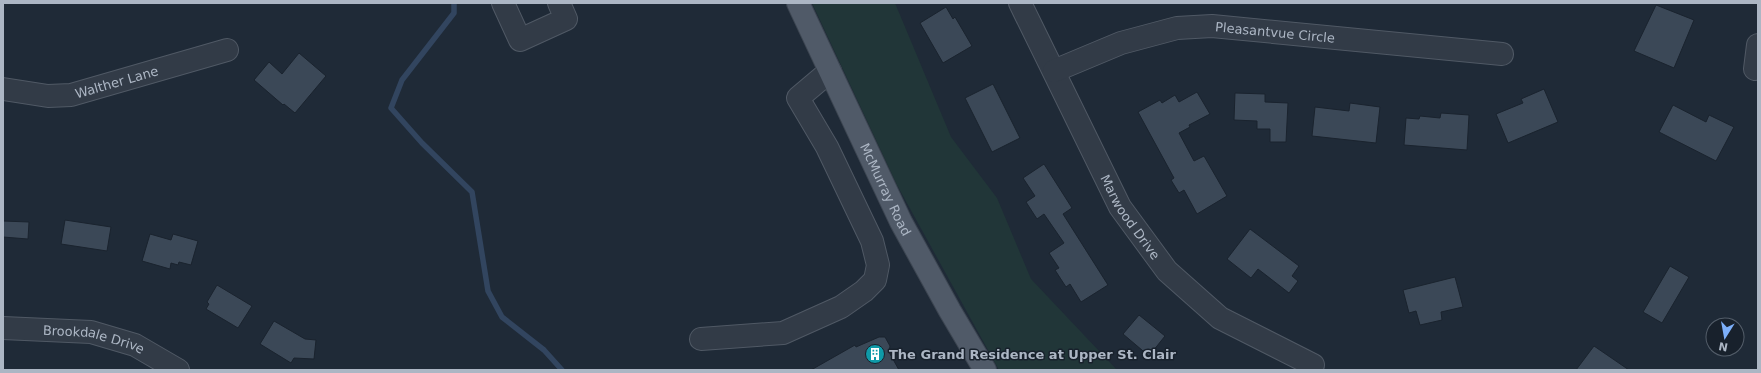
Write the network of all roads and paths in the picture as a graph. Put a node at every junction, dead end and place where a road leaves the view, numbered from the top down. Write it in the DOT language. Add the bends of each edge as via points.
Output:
graph roads {
  1 [pos="503,3"];
  2 [pos="559,3"];
  3 [pos="798,3"];
  4 [pos="1020,3"];
  5 [pos="1758,45"];
  6 [pos="227,50"];
  7 [pos="1502,54"];
  8 [pos="1755,69"];
  9 [pos="830,71"];
  10 [pos="1054,71"];
  11 [pos="3,89"];
  12 [pos="3,328"];
  13 [pos="701,339"];
  14 [pos="1313,365"];
  15 [pos="178,370"];
  16 [pos="985,370"];
  1 -- 2 [label="street" via="520,40 566,19"];
  3 -- 9 [label="main road, McMurray Road"];
  4 -- 10 [label="street, Marwood Drive"];
  5 -- 8 [label="street"];
  6 -- 11 [label="street, Walther Lane" via="71,95 48,96"];
  7 -- 10 [label="street, Pleasantvue Circle" via="1212,26 1177,28 1121,43"];
  9 -- 13 [label="street" via="798,98 827,147 872,241 878,265 875,280 841,307 783,333"];
  9 -- 16 [label="main road, McMurray Road" via="901,222"];
  10 -- 14 [label="street, Marwood Drive" via="1120,207 1168,271 1220,318"];
  12 -- 15 [label="street, Brookdale Drive" via="91,332 135,345"];
}
